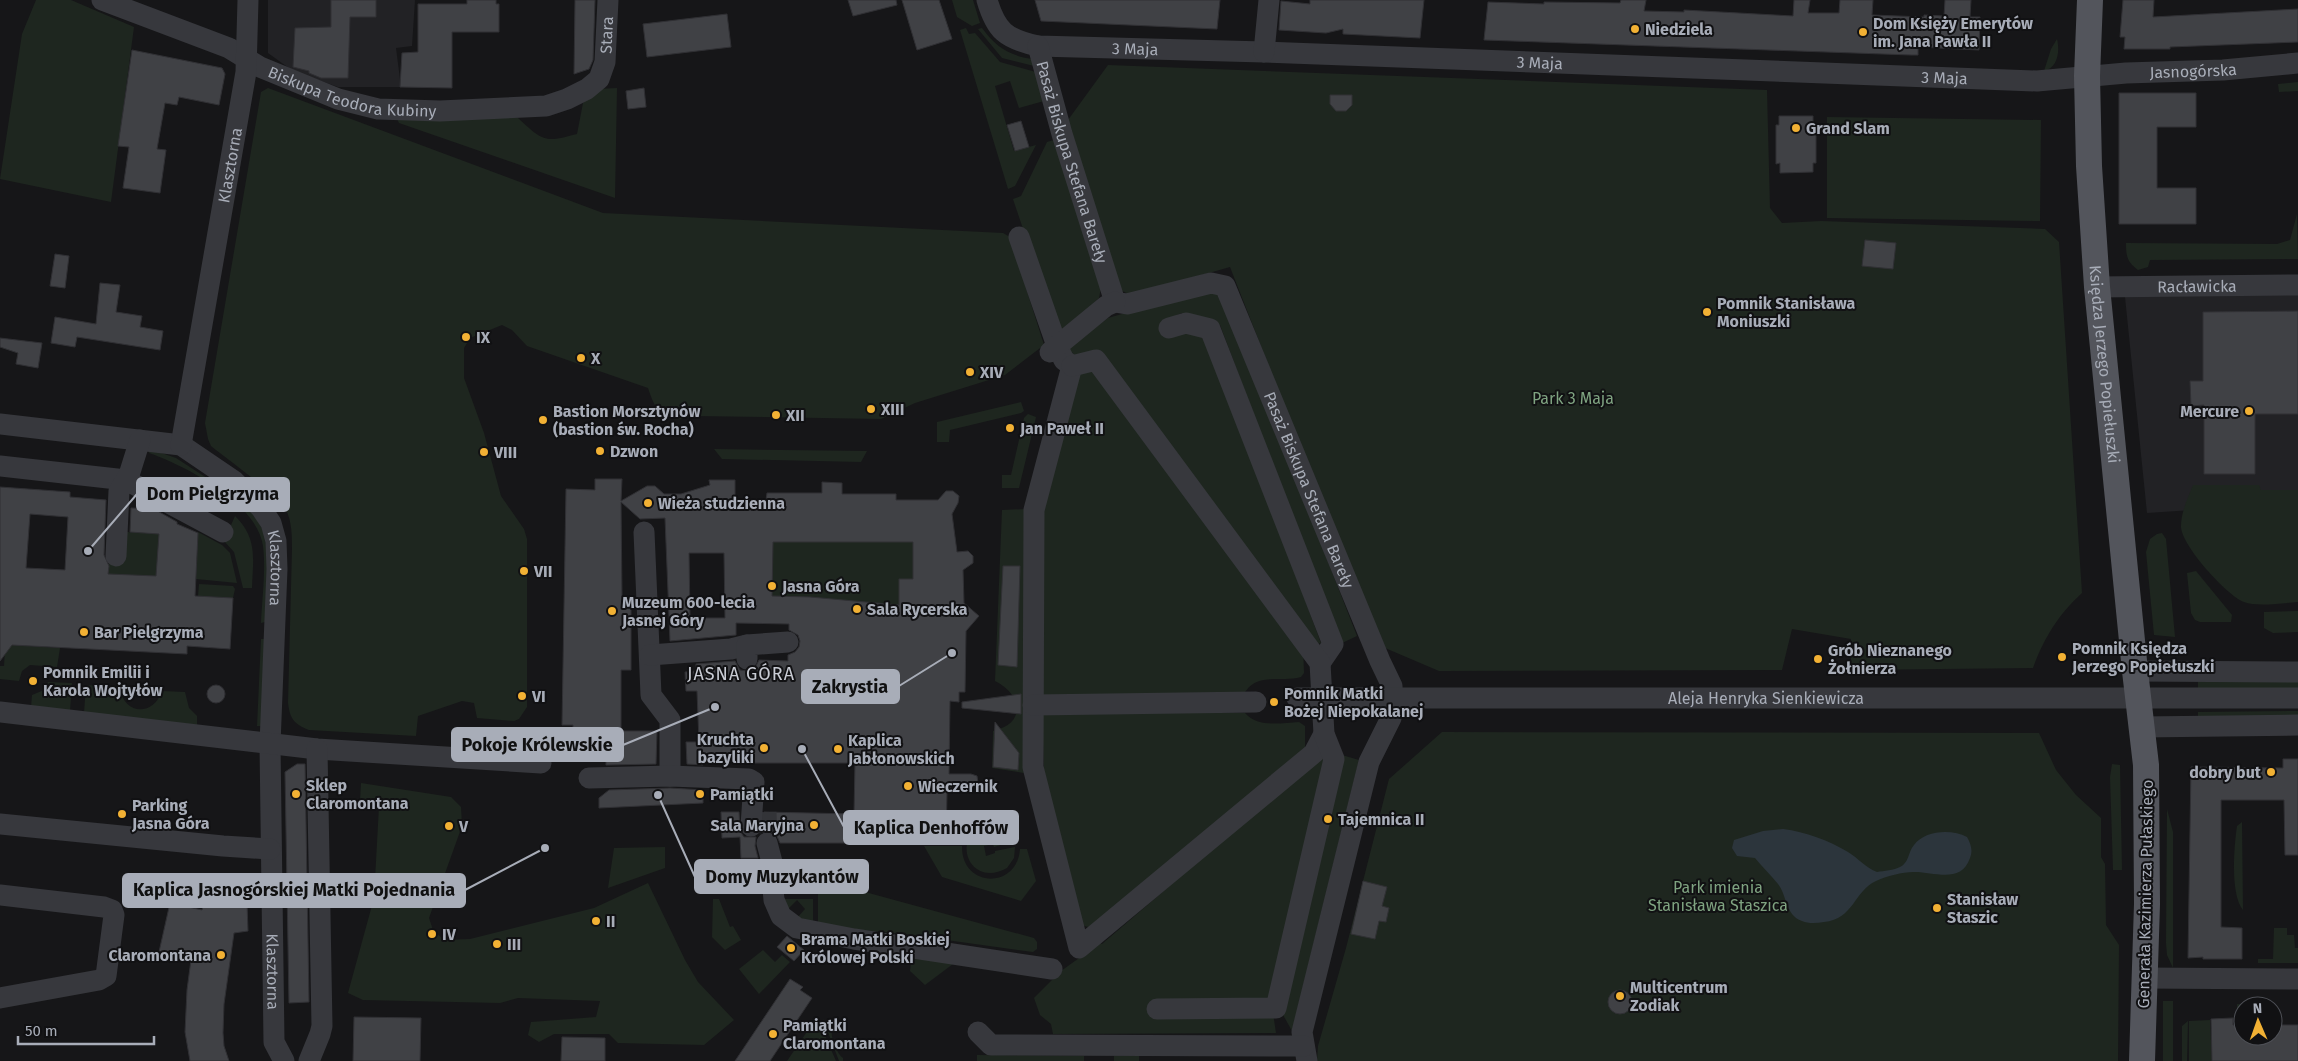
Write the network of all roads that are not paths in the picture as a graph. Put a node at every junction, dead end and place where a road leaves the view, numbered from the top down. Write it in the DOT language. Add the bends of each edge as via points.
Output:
graph roads {
  1 [pos="102,0"];
  2 [pos="248,0"];
  3 [pos="608,0"];
  4 [pos="987,0"];
  5 [pos="1269,0"];
  6 [pos="2090,0"];
  7 [pos="1038,46"];
  8 [pos="1264,52"];
  9 [pos="246,59"];
  10 [pos="2298,63"];
  11 [pos="603,68"];
  12 [pos="2087,76"];
  13 [pos="1019,237"];
  14 [pos="2298,285"];
  15 [pos="2097,287"];
  16 [pos="1116,302"];
  17 [pos="1169,328"];
  18 [pos="1054,349"];
  19 [pos="1072,366"];
  20 [pos="0,424"];
  21 [pos="140,440"];
  22 [pos="181,445"];
  23 [pos="0,466"];
  24 [pos="126,480"];
  25 [pos="222,532"];
  26 [pos="644,532"];
  27 [pos="116,556"];
  28 [pos="788,642"];
  29 [pos="650,655"];
  30 [pos="1320,663"];
  31 [pos="2135,672"];
  32 [pos="2298,672"];
  33 [pos="1394,697"];
  34 [pos="1297,698"];
  35 [pos="1322,698"];
  36 [pos="2138,698"];
  37 [pos="2298,698"];
  38 [pos="1256,702"];
  39 [pos="1033,705"];
  40 [pos="0,712"];
  41 [pos="2298,725"];
  42 [pos="2142,727"];
  43 [pos="1324,734"];
  44 [pos="270,744"];
  45 [pos="317,749"];
  46 [pos="541,763"];
  47 [pos="670,776"];
  48 [pos="589,778"];
  49 [pos="0,824"];
  50 [pos="751,826"];
  51 [pos="767,843"];
  52 [pos="270,848"];
  53 [pos="773,866"];
  54 [pos="773,889"];
  55 [pos="0,895"];
  56 [pos="1052,969"];
  57 [pos="2144,978"];
  58 [pos="2298,979"];
  59 [pos="0,998"];
  60 [pos="1157,1009"];
  61 [pos="978,1032"];
  62 [pos="1306,1053"];
  63 [pos="284,1061"];
  64 [pos="309,1061"];
  65 [pos="2142,1061"];
  1 -- 9 [label="street, Biskupa Teodora Kubiny" via="229,48"];
  2 -- 9 [label="street, Klasztorna"];
  3 -- 11 [label="street, Stara"];
  4 -- 7 [label="street, 3 Maja" via="998,28 1016,41"];
  5 -- 8 [label="street"];
  6 -- 12 [label="main road, Księdza Jerzego Popiełuszki"];
  7 -- 8 [label="street, 3 Maja"];
  7 -- 16 [label="street, Pasaż Biskupa Stefana Bareły" via="1062,134"];
  8 -- 12 [label="street, 3 Maja" via="2037,81"];
  9 -- 11 [label="street, Biskupa Teodora Kubiny" via="260,68 338,99 378,109 440,111 546,106 587,89 599,79"];
  9 -- 22 [label="street, Klasztorna"];
  10 -- 12 [label="street, Jasnogórska"];
  12 -- 15 [label="main road, Księdza Jerzego Popiełuszki"];
  13 -- 18 [label="street"];
  14 -- 15 [label="street, Racławicka"];
  15 -- 31 [label="main road, Księdza Jerzego Popiełuszki"];
  16 -- 18 [label="street" via="1106,306"];
  16 -- 33 [label="street, Pasaż Biskupa Stefana Bareły" via="1126,304 1211,283 1225,286"];
  17 -- 30 [label="street" via="1186,323 1210,329 1333,644"];
  18 -- 19 [label="street"];
  19 -- 30 [label="street" via="1096,360"];
  19 -- 39 [label="street" via="1034,510"];
  20 -- 21 [label="street"];
  21 -- 22 [label="street"];
  21 -- 24 [label="street"];
  22 -- 44 [label="street, Klasztorna" via="234,481 271,523 276,540 277,569"];
  23 -- 24 [label="street"];
  24 -- 25 [label="street"];
  24 -- 27 [label="street" via="119,491"];
  26 -- 29 [label="street"];
  28 -- 29 [label="street" via="747,652 731,649"];
  29 -- 47 [label="street" via="651,695 670,720"];
  30 -- 35 [label="street"];
  31 -- 32 [label="street"];
  31 -- 36 [label="main road, Księdza Jerzego Popiełuszki"];
  33 -- 35 [label="street, Aleja Henryka Sienkiewicza"];
  33 -- 36 [label="street, Aleja Henryka Sienkiewicza"];
  33 -- 62 [label="street, Pasaż Biskupa Stefana Bareły" via="1391,718 1367,772 1302,1032"];
  34 -- 35 [label="street, Aleja Henryka Sienkiewicza"];
  35 -- 43 [label="street"];
  36 -- 37 [label="street, Aleja Henryka Sienkiewicza"];
  36 -- 42 [label="main road, Księdza Jerzego Popiełuszki"];
  38 -- 39 [label="street"];
  39 -- 43 [label="street" via="1033,767 1079,948 1314,753"];
  40 -- 44 [label="street"];
  41 -- 42 [label="street"];
  42 -- 57 [label="main road, Generała Kazimierza Pułaskiego" via="2148,816"];
  43 -- 60 [label="street" via="1334,759 1276,1008"];
  44 -- 45 [label="street"];
  44 -- 52 [label="street, Klasztorna"];
  45 -- 46 [label="street"];
  45 -- 64 [label="street" via="322,1026"];
  47 -- 48 [label="street"];
  47 -- 50 [label="street" via="749,779 754,782"];
  49 -- 52 [label="street"];
  51 -- 53 [label="street"];
  52 -- 63 [label="street, Klasztorna" via="274,1042"];
  54 -- 56 [label="street" via="781,916 797,928 854,940"];
  55 -- 59 [label="street" via="104,907 112,910 114,915 106,976"];
  57 -- 58 [label="street"];
  57 -- 65 [label="main road, Generała Kazimierza Pułaskiego"];
  61 -- 62 [label="street" via="992,1045"];
}
